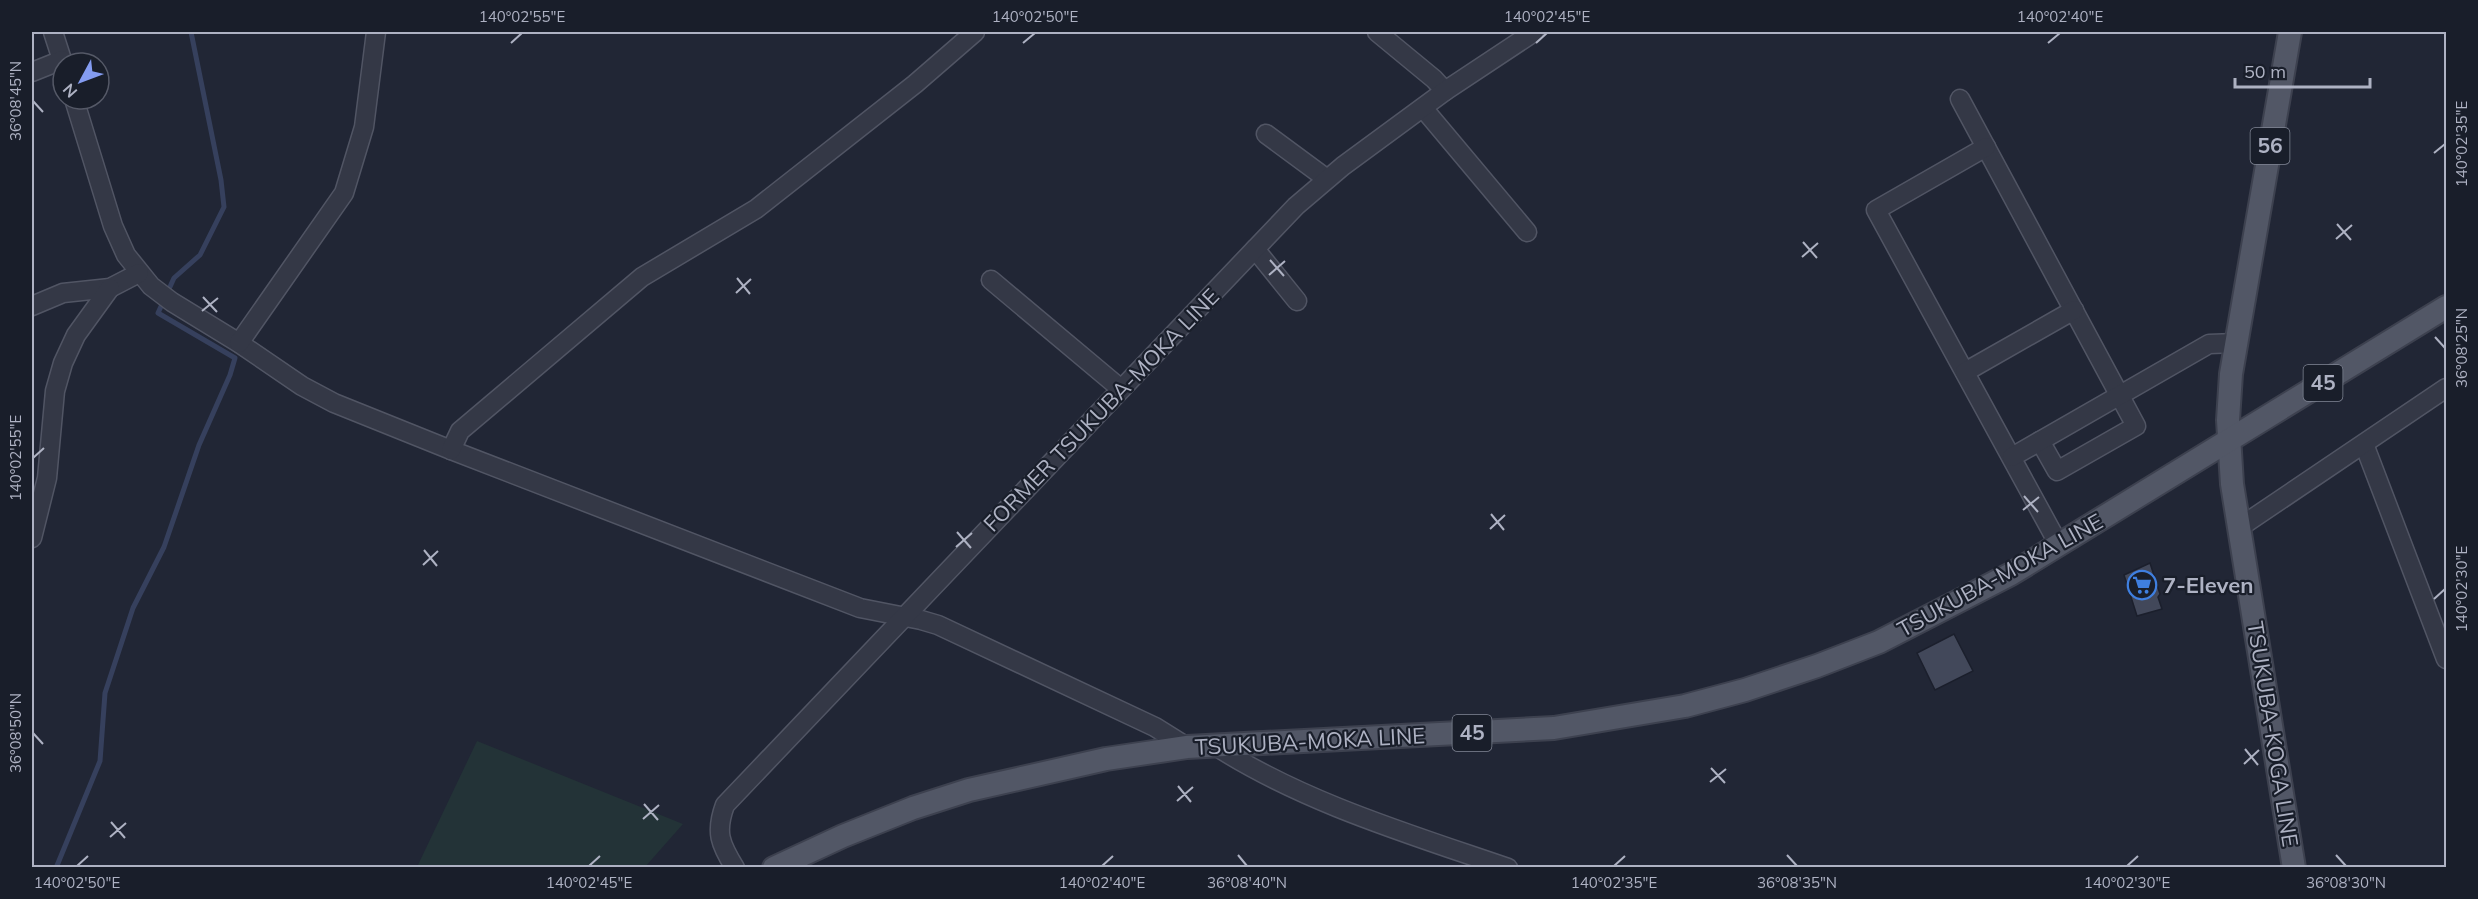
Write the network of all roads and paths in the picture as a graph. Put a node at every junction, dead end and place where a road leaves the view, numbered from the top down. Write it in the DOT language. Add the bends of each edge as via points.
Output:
graph roads {
  1 [pos="53,32"];
  2 [pos="376,32"];
  3 [pos="975,32"];
  4 [pos="1377,32"];
  5 [pos="1534,32"];
  6 [pos="2290,32"];
  7 [pos="60,51"];
  8 [pos="51,65"];
  9 [pos="32,72"];
  10 [pos="1445,91"];
  11 [pos="1960,99"];
  12 [pos="1423,108"];
  13 [pos="78,111"];
  14 [pos="1266,134"];
  15 [pos="1986,147"];
  16 [pos="1327,179"];
  17 [pos="1527,232"];
  18 [pos="1255,249"];
  19 [pos="139,273"];
  20 [pos="991,280"];
  21 [pos="110,288"];
  22 [pos="1297,301"];
  23 [pos="32,306"];
  24 [pos="2446,308"];
  25 [pos="2074,310"];
  26 [pos="239,343"];
  27 [pos="2236,343"];
  28 [pos="1965,372"];
  29 [pos="2446,388"];
  30 [pos="1121,389"];
  31 [pos="2120,395"];
  32 [pos="2040,441"];
  33 [pos="2229,442"];
  34 [pos="2364,444"];
  35 [pos="451,450"];
  36 [pos="2012,457"];
  37 [pos="2240,526"];
  38 [pos="32,538"];
  39 [pos="2059,545"];
  40 [pos="904,617"];
  41 [pos="2446,659"];
  42 [pos="1214,745"];
  43 [pos="1187,747"];
  44 [pos="735,867"];
  45 [pos="774,867"];
  46 [pos="1508,867"];
  47 [pos="2294,867"];
  1 -- 7 [label="street"];
  2 -- 26 [label="street" via="364,127 344,193"];
  3 -- 35 [label="street" via="756,209 642,277 460,431"];
  4 -- 10 [label="street"];
  5 -- 10 [label="street, FORMER TSUKUBA-MOKA LINE"];
  6 -- 27 [label="main road, TSUKUBA-KOGA LINE / 56"];
  8 -- 9 [label="street"];
  10 -- 12 [label="street, FORMER TSUKUBA-MOKA LINE"];
  11 -- 15 [label="street"];
  12 -- 16 [label="street, FORMER TSUKUBA-MOKA LINE"];
  12 -- 17 [label="street"];
  13 -- 19 [label="street" via="113,226"];
  14 -- 16 [label="street"];
  15 -- 25 [label="street"];
  15 -- 28 [label="street" via="1876,210"];
  16 -- 18 [label="street, FORMER TSUKUBA-MOKA LINE"];
  18 -- 22 [label="street"];
  18 -- 30 [label="street, FORMER TSUKUBA-MOKA LINE"];
  19 -- 21 [label="street"];
  19 -- 26 [label="street" via="172,302"];
  20 -- 30 [label="street"];
  21 -- 23 [label="street" via="63,293"];
  21 -- 38 [label="street" via="76,335 63,363 55,391 47,478"];
  24 -- 33 [label="main road, TSUKUBA-MOKA LINE / 45"];
  25 -- 28 [label="street"];
  25 -- 31 [label="street"];
  26 -- 35 [label="street" via="334,403"];
  27 -- 31 [label="street" via="2209,344"];
  27 -- 33 [label="main road, TSUKUBA-KOGA LINE / 56" via="2228,396"];
  28 -- 36 [label="street"];
  29 -- 34 [label="street"];
  30 -- 40 [label="street, FORMER TSUKUBA-MOKA LINE"];
  31 -- 32 [label="street"];
  31 -- 32 [label="street" via="2136,426 2057,471"];
  32 -- 36 [label="street"];
  33 -- 37 [label="main road, TSUKUBA-KOGA LINE / 56"];
  33 -- 39 [label="main road, TSUKUBA-MOKA LINE / 45"];
  34 -- 37 [label="street"];
  34 -- 41 [label="street"];
  35 -- 40 [label="street" via="860,608"];
  36 -- 39 [label="street"];
  37 -- 47 [label="main road, TSUKUBA-KOGA LINE / 56"];
  39 -- 42 [label="main road, TSUKUBA-MOKA LINE / 45" via="1993,584 1879,642 1797,673 1685,706 1554,728"];
  40 -- 43 [label="street" via="938,625 1155,727"];
  40 -- 44 [label="street, FORMER TSUKUBA-MOKA LINE" via="725,805 719,823 720,837"];
  42 -- 43 [label="main road, TSUKUBA-MOKA LINE / 45"];
  42 -- 46 [label="street" via="1250,769 1382,824"];
  43 -- 45 [label="main road, TSUKUBA-MOKA LINE / 45" via="1106,759 969,790 903,812"];
}
